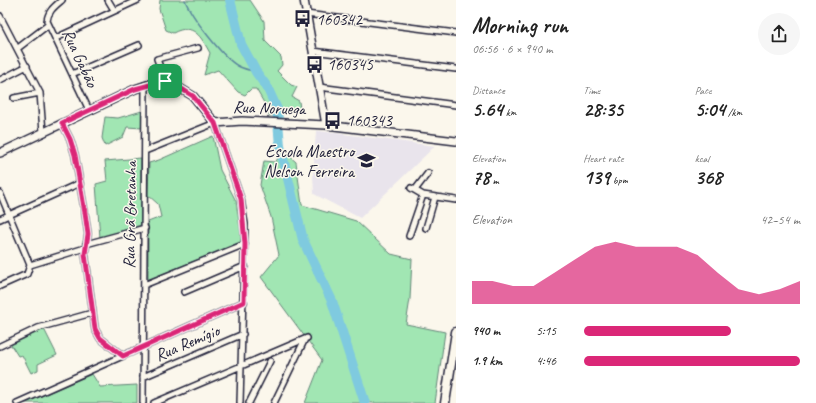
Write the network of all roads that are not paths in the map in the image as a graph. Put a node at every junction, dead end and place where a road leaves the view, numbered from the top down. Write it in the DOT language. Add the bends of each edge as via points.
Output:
graph roads {
  1 [pos="62,0"];
  2 [pos="108,0"];
  3 [pos="138,0"];
  4 [pos="304,0"];
  5 [pos="114,10"];
  6 [pos="306,14"];
  7 [pos="0,16"];
  8 [pos="48,25"];
  9 [pos="456,33"];
  10 [pos="56,38"];
  11 [pos="139,45"];
  12 [pos="18,48"];
  13 [pos="198,48"];
  14 [pos="313,51"];
  15 [pos="27,66"];
  16 [pos="456,69"];
  17 [pos="72,74"];
  18 [pos="0,80"];
  19 [pos="165,81"];
  20 [pos="145,85"];
  21 [pos="319,87"];
  22 [pos="40,93"];
  23 [pos="14,98"];
  24 [pos="456,105"];
  25 [pos="89,110"];
  26 [pos="62,123"];
  27 [pos="215,123"];
  28 [pos="326,125"];
  29 [pos="43,132"];
  30 [pos="456,141"];
  31 [pos="145,151"];
  32 [pos="0,152"];
  33 [pos="428,173"];
  34 [pos="80,183"];
  35 [pos="0,193"];
  36 [pos="423,195"];
  37 [pos="435,197"];
  38 [pos="456,200"];
  39 [pos="10,215"];
  40 [pos="0,219"];
  41 [pos="145,228"];
  42 [pos="426,228"];
  43 [pos="409,236"];
  44 [pos="245,244"];
  45 [pos="85,246"];
  46 [pos="30,265"];
  47 [pos="245,266"];
  48 [pos="144,285"];
  49 [pos="0,286"];
  50 [pos="184,292"];
  51 [pos="244,302"];
  52 [pos="92,313"];
  53 [pos="456,332"];
  54 [pos="242,334"];
  55 [pos="143,345"];
  56 [pos="0,346"];
  57 [pos="123,356"];
  58 [pos="270,361"];
  59 [pos="241,366"];
  60 [pos="143,377"];
  61 [pos="17,403"];
  62 [pos="143,403"];
  63 [pos="154,403"];
  64 [pos="240,403"];
  65 [pos="249,403"];
  66 [pos="274,403"];
  67 [pos="445,403"];
  1 -- 8 [label="street, Rua Gabão" via="49,14"];
  2 -- 5 [label="street"];
  3 -- 5 [label="street"];
  4 -- 6 [label="street"];
  5 -- 10 [label="street"];
  6 -- 9 [label="street"];
  6 -- 14 [label="street"];
  7 -- 12 [label="street"];
  8 -- 10 [label="street, Rua Gabão"];
  8 -- 12 [label="street"];
  10 -- 17 [label="street, Rua Gabão"];
  11 -- 17 [label="street"];
  12 -- 15 [label="street"];
  13 -- 19 [label="street" via="157,59"];
  14 -- 16 [label="street"];
  14 -- 21 [label="street"];
  15 -- 18 [label="street"];
  15 -- 22 [label="street"];
  17 -- 25 [label="street, Rua Gabão"];
  19 -- 20 [label="street"];
  19 -- 27 [label="street" via="193,96"];
  20 -- 25 [label="street"];
  20 -- 31 [label="street, Rua Grã Bretanha"];
  21 -- 24 [label="street"];
  21 -- 28 [label="street"];
  22 -- 23 [label="street"];
  22 -- 29 [label="street"];
  25 -- 26 [label="street"];
  26 -- 29 [label="street"];
  26 -- 34 [label="street" via="70,139"];
  27 -- 28 [label="street, Rua Noruega" via="242,121"];
  27 -- 31 [label="street, Rua Noruega"];
  27 -- 44 [label="street" via="241,199"];
  28 -- 30 [label="street, Rua Noruega"];
  29 -- 32 [label="street"];
  31 -- 41 [label="street, Rua Grã Bretanha"];
  33 -- 36 [label="street" via="413,189"];
  34 -- 39 [label="street"];
  34 -- 45 [label="street" via="87,227"];
  35 -- 39 [label="street"];
  36 -- 37 [label="street"];
  36 -- 43 [label="street"];
  37 -- 38 [label="street"];
  37 -- 42 [label="street"];
  39 -- 40 [label="street"];
  39 -- 46 [label="street"];
  41 -- 45 [label="street"];
  41 -- 48 [label="street, Rua Grã Bretanha"];
  44 -- 47 [label="street"];
  44 -- 48 [label="street"];
  45 -- 46 [label="street"];
  45 -- 52 [label="street"];
  46 -- 49 [label="street" via="27,274"];
  47 -- 50 [label="street"];
  47 -- 51 [label="street"];
  48 -- 55 [label="street, Rua Grã Bretanha"];
  51 -- 54 [label="street"];
  51 -- 55 [label="street"];
  52 -- 56 [label="street" via="38,328"];
  52 -- 57 [label="street" via="95,329 100,338"];
  53 -- 67 [label="main road"];
  54 -- 59 [label="street"];
  54 -- 60 [label="street, Rua Remígio"];
  55 -- 57 [label="street"];
  55 -- 60 [label="street, Rua Grã Bretanha"];
  57 -- 61 [label="street"];
  58 -- 65 [label="street"];
  59 -- 63 [label="street"];
  59 -- 64 [label="street"];
  59 -- 66 [label="street" via="306,338"];
  60 -- 62 [label="street, Rua Grã Bretanha"];
}
